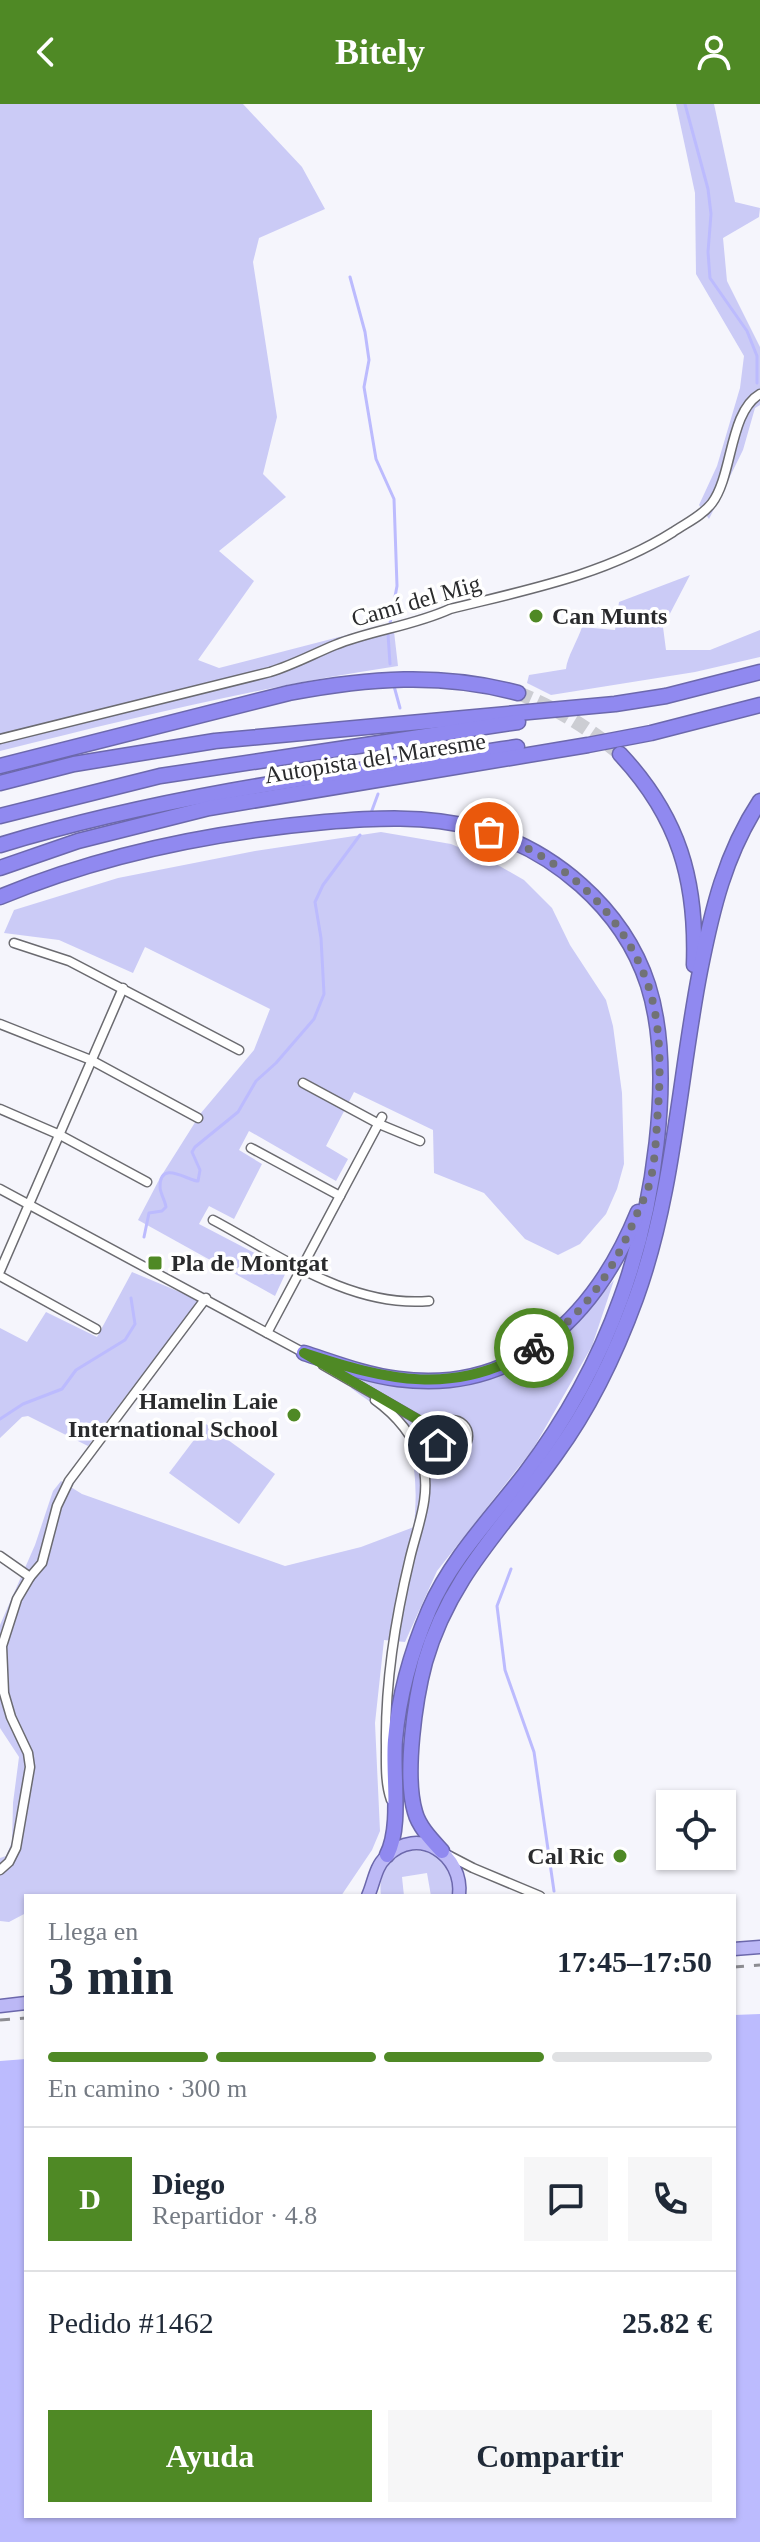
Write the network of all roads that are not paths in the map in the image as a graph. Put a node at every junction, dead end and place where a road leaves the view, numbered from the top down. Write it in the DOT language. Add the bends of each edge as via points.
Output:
graph roads {
  1 [pos="760,394"];
  2 [pos="760,672"];
  3 [pos="518,693"];
  4 [pos="615,704"];
  5 [pos="760,705"];
  6 [pos="708,718"];
  7 [pos="0,739"];
  8 [pos="620,754"];
  9 [pos="74,764"];
  10 [pos="0,769"];
  11 [pos="0,783"];
  12 [pos="760,801"];
  13 [pos="0,816"];
  14 [pos="0,845"];
  15 [pos="0,868"];
  16 [pos="0,897"];
  17 [pos="14,943"];
  18 [pos="123,988"];
  19 [pos="693,1006"];
  20 [pos="0,1024"];
  21 [pos="239,1050"];
  22 [pos="91,1060"];
  23 [pos="303,1083"];
  24 [pos="0,1109"];
  25 [pos="198,1118"];
  26 [pos="380,1120"];
  27 [pos="60,1135"];
  28 [pos="420,1141"];
  29 [pos="251,1148"];
  30 [pos="147,1182"];
  31 [pos="650,1182"];
  32 [pos="0,1189"];
  33 [pos="340,1196"];
  34 [pos="29,1204"];
  35 [pos="213,1220"];
  36 [pos="302,1268"];
  37 [pos="0,1274"];
  38 [pos="206,1298"];
  39 [pos="429,1301"];
  40 [pos="96,1329"];
  41 [pos="267,1333"];
  42 [pos="304,1353"];
  43 [pos="349,1381"];
  44 [pos="436,1430"];
  45 [pos="0,1556"];
  46 [pos="30,1577"];
  47 [pos="394,1809"];
  48 [pos="442,1851"];
  49 [pos="387,1855"];
  50 [pos="456,1868"];
  51 [pos="473,1868"];
  52 [pos="0,1870"];
  53 [pos="460,1890"];
  54 [pos="370,1894"];
  55 [pos="535,1894"];
  56 [pos="760,1947"];
  57 [pos="736,1949"];
  58 [pos="24,2003"];
  59 [pos="0,2006"];
  1 -- 7 [label="street, Camí del Mig" via="748,405 713,502 699,516 626,558 335,645 270,672"];
  2 -- 4 [label="highway, Autopista del Maresme"];
  3 -- 10 [label="highway" via="440,678 334,684"];
  4 -- 9 [label="highway, Autopista del Maresme" via="215,741"];
  4 -- 13 [label="highway" via="160,776"];
  5 -- 6 [label="highway, Autopista del Maresme"];
  6 -- 14 [label="highway" via="187,799 72,823"];
  6 -- 15 [label="highway, Autopista del Maresme" via="588,745 209,808 78,841"];
  8 -- 19 [label="highway" via="661,807 681,849 694,907"];
  9 -- 10 [label="highway"];
  9 -- 11 [label="highway, Autopista del Maresme"];
  12 -- 19 [label="highway" via="724,872"];
  16 -- 31 [label="highway" via="134,853 286,826 433,820 505,838 554,864 591,894 631,948 647,984 660,1068"];
  17 -- 18 [label="street" via="69,961"];
  18 -- 21 [label="street"];
  18 -- 22 [label="street"];
  19 -- 48 [label="highway" via="661,1204 626,1326 578,1423 467,1570 430,1645 415,1711 411,1792 421,1825"];
  20 -- 22 [label="street"];
  22 -- 25 [label="street"];
  22 -- 27 [label="street"];
  23 -- 26 [label="street"];
  24 -- 27 [label="street"];
  26 -- 28 [label="street"];
  26 -- 33 [label="street"];
  27 -- 30 [label="street"];
  27 -- 34 [label="street"];
  29 -- 33 [label="street"];
  31 -- 42 [label="highway" via="618,1256 588,1302 561,1330 510,1362 459,1378 412,1380"];
  31 -- 47 [label="highway" via="622,1297 590,1373 551,1438 455,1563 423,1623 397,1723"];
  32 -- 34 [label="street"];
  33 -- 36 [label="street"];
  34 -- 37 [label="street"];
  34 -- 38 [label="street"];
  35 -- 36 [label="street"];
  36 -- 39 [label="street" via="354,1293"];
  36 -- 41 [label="street"];
  37 -- 40 [label="street"];
  38 -- 41 [label="street"];
  38 -- 46 [label="street" via="69,1481 42,1563"];
  41 -- 42 [label="street"];
  42 -- 43 [label="street"];
  43 -- 44 [label="street"];
  43 -- 47 [label="street" via="391,1412 423,1463 422,1516 386,1700 386,1780"];
  44 -- 44 [label="street" via="436,1440 446,1451 456,1452 467,1442 467,1431 457,1421 447,1420"];
  45 -- 46 [label="street"];
  46 -- 52 [label="street" via="2,1646 4,1693 30,1767 16,1848"];
  47 -- 49 [label="highway" via="395,1833"];
  48 -- 49 [label="main road" via="414,1843"];
  48 -- 50 [label="main road"];
  48 -- 51 [label="street"];
  49 -- 54 [label="main road"];
  50 -- 51 [label="street"];
  50 -- 53 [label="main road"];
  51 -- 55 [label="street"];
  56 -- 57 [label="main road"];
  58 -- 59 [label="main road"];
}
